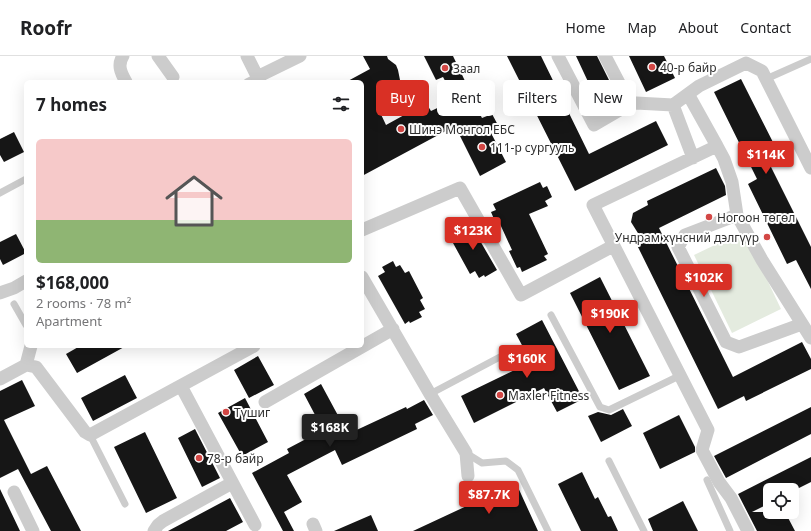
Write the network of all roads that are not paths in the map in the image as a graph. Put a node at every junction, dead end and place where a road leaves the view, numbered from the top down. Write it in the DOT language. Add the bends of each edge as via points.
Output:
graph roads {
  1 [pos="123,56"];
  2 [pos="158,56"];
  3 [pos="247,56"];
  4 [pos="300,56"];
  5 [pos="558,56"];
  6 [pos="606,56"];
  7 [pos="811,59"];
  8 [pos="744,60"];
  9 [pos="173,77"];
  10 [pos="766,79"];
  11 [pos="125,80"];
  12 [pos="255,80"];
  13 [pos="618,80"];
  14 [pos="688,94"];
  15 [pos="579,96"];
  16 [pos="636,103"];
  17 [pos="673,105"];
  18 [pos="589,116"];
  19 [pos="609,116"];
  20 [pos="717,146"];
  21 [pos="693,158"];
  22 [pos="810,163"];
  23 [pos="24,180"];
  24 [pos="0,193"];
  25 [pos="737,215"];
  26 [pos="364,229"];
  27 [pos="613,246"];
  28 [pos="24,282"];
  29 [pos="364,284"];
  30 [pos="0,293"];
  31 [pos="14,304"];
  32 [pos="551,315"];
  33 [pos="24,322"];
  34 [pos="802,324"];
  35 [pos="393,329"];
  36 [pos="811,338"];
  37 [pos="364,346"];
  38 [pos="30,348"];
  39 [pos="250,348"];
  40 [pos="360,348"];
  41 [pos="513,350"];
  42 [pos="26,365"];
  43 [pos="679,376"];
  44 [pos="0,379"];
  45 [pos="181,386"];
  46 [pos="430,394"];
  47 [pos="265,402"];
  48 [pos="90,435"];
  49 [pos="466,452"];
  50 [pos="609,461"];
  51 [pos="468,476"];
  52 [pos="707,480"];
  53 [pos="232,483"];
  54 [pos="14,492"];
  55 [pos="125,504"];
  56 [pos="255,525"];
  57 [pos="33,531"];
  58 [pos="154,531"];
  59 [pos="548,531"];
  60 [pos="644,531"];
  61 [pos="730,531"];
  62 [pos="748,531"];
  1 -- 11 [label="street" via="119,68"];
  2 -- 9 [label="street"];
  3 -- 12 [label="street"];
  4 -- 12 [label="street"];
  5 -- 15 [label="street"];
  6 -- 13 [label="street"];
  7 -- 10 [label="lane"];
  8 -- 10 [label="street" via="762,71"];
  8 -- 14 [label="street"];
  10 -- 22 [label="street"];
  14 -- 17 [label="street"];
  14 -- 20 [label="street"];
  16 -- 17 [label="street"];
  17 -- 21 [label="street"];
  18 -- 19 [label="street" via="594,125"];
  20 -- 21 [label="street"];
  20 -- 25 [label="street" via="732,182"];
  21 -- 27 [label="street" via="593,205"];
  23 -- 24 [label="lane"];
  25 -- 34 [label="street"];
  25 -- 34 [label="street" via="685,235 678,247 726,342 739,347"];
  26 -- 27 [label="street" via="460,188 521,294"];
  27 -- 43 [label="street"];
  28 -- 30 [label="street"];
  29 -- 35 [label="street"];
  31 -- 33 [label="lane"];
  32 -- 43 [label="lane" via="600,407 609,410"];
  34 -- 36 [label="street"];
  35 -- 37 [label="street"];
  35 -- 46 [label="street"];
  38 -- 42 [label="street"];
  39 -- 45 [label="street"];
  40 -- 47 [label="street"];
  41 -- 46 [label="lane"];
  42 -- 44 [label="street"];
  42 -- 48 [label="street" via="36,367 85,432"];
  43 -- 62 [label="street" via="708,430 702,450"];
  45 -- 48 [label="street"];
  45 -- 53 [label="street"];
  46 -- 49 [label="street"];
  48 -- 55 [label="lane"];
  49 -- 51 [label="street"];
  49 -- 59 [label="lane" via="482,463 506,461 518,470"];
  50 -- 60 [label="lane"];
  52 -- 61 [label="lane"];
  53 -- 56 [label="street"];
  53 -- 58 [label="street" via="163,521"];
  54 -- 57 [label="street"];
}
